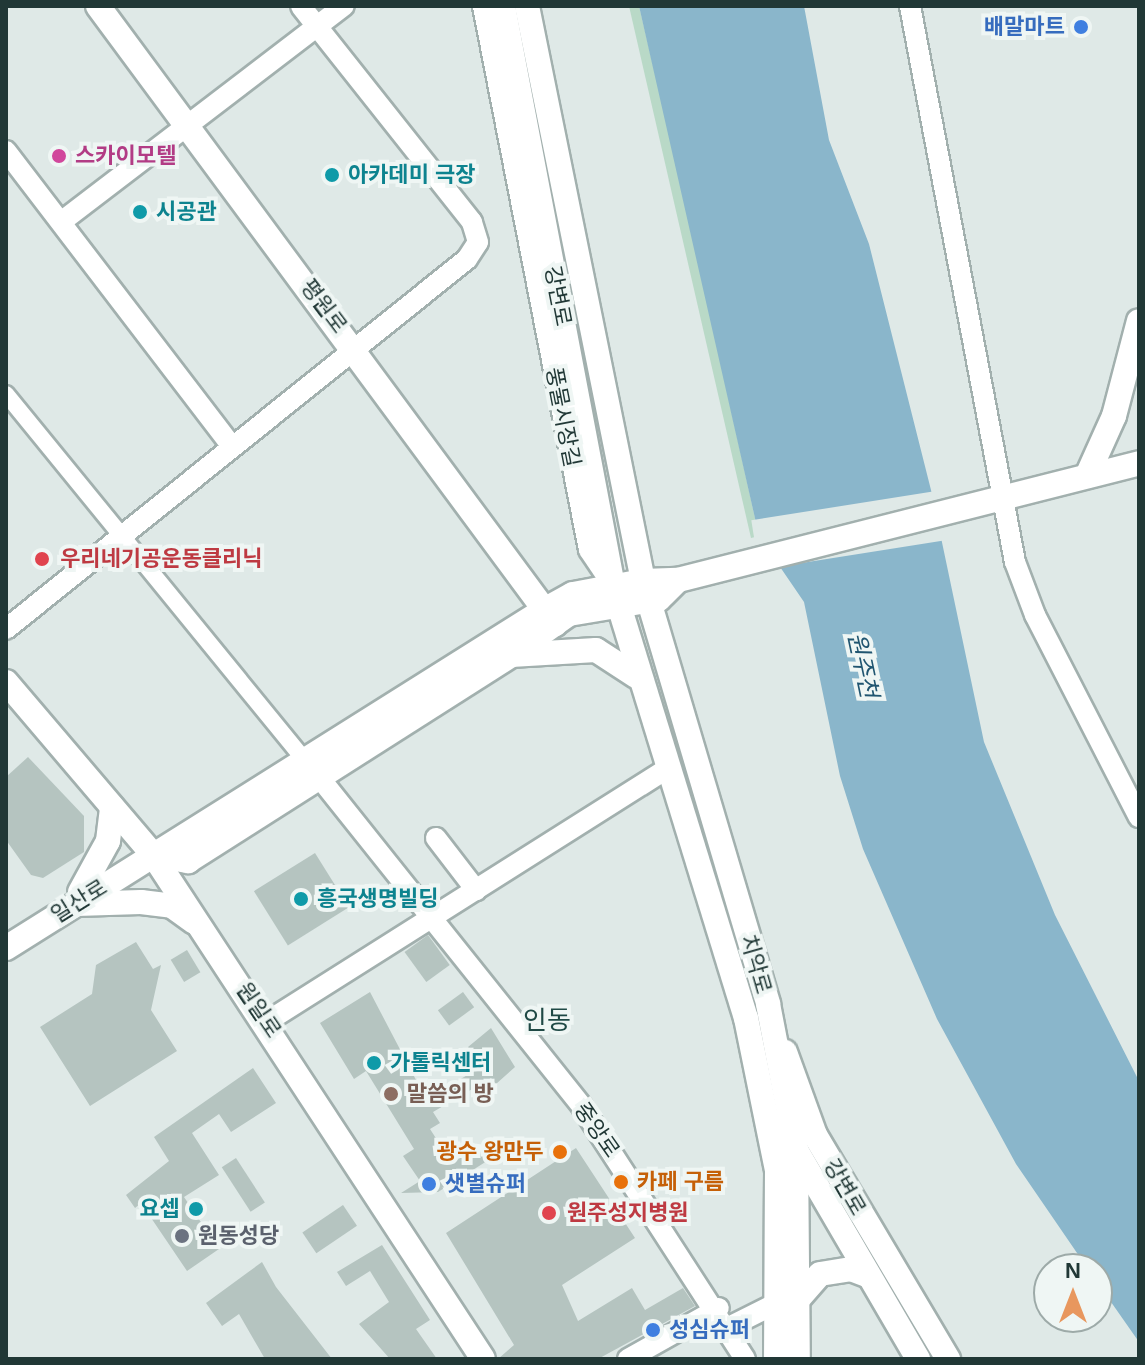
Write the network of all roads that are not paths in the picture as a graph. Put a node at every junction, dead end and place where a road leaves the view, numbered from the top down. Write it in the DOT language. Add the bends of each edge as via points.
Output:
graph roads {
  1 [pos="98,6"];
  2 [pos="301,6"];
  3 [pos="344,6"];
  4 [pos="483,6"];
  5 [pos="503,6"];
  6 [pos="527,6"];
  7 [pos="910,6"];
  8 [pos="317,27"];
  9 [pos="188,126"];
  10 [pos="6,151"];
  11 [pos="61,222"];
  12 [pos="1139,321"];
  13 [pos="355,346"];
  14 [pos="6,394"];
  15 [pos="231,445"];
  16 [pos="1139,463"];
  17 [pos="1087,476"];
  18 [pos="996,498"];
  19 [pos="116,538"];
  20 [pos="646,591"];
  21 [pos="616,596"];
  22 [pos="550,617"];
  23 [pos="6,629"];
  24 [pos="511,655"];
  25 [pos="636,676"];
  26 [pos="6,682"];
  27 [pos="314,770"];
  28 [pos="665,770"];
  29 [pos="112,807"];
  30 [pos="1139,817"];
  31 [pos="436,838"];
  32 [pos="153,855"];
  33 [pos="476,890"];
  34 [pos="69,905"];
  35 [pos="426,918"];
  36 [pos="205,930"];
  37 [pos="6,948"];
  38 [pos="768,1004"];
  39 [pos="746,1018"];
  40 [pos="268,1021"];
  41 [pos="796,1150"];
  42 [pos="869,1276"];
  43 [pos="790,1299"];
  44 [pos="719,1308"];
  45 [pos="729,1327"];
  46 [pos="483,1359"];
  47 [pos="628,1359"];
  48 [pos="745,1359"];
  49 [pos="776,1359"];
  50 [pos="798,1359"];
  51 [pos="918,1359"];
  52 [pos="948,1359"];
  1 -- 9 [label="street, 평원로"];
  2 -- 8 [label="street"];
  3 -- 8 [label="street"];
  4 -- 21 [label="street, 풍물시장길" via="589,550"];
  5 -- 21 [label="street, 강변로"];
  6 -- 20 [label="street, 강변로"];
  7 -- 18 [label="street"];
  8 -- 9 [label="street"];
  8 -- 13 [label="street" via="472,222 478,242"];
  9 -- 11 [label="street"];
  9 -- 13 [label="street, 평원로"];
  10 -- 11 [label="street"];
  11 -- 15 [label="street"];
  12 -- 17 [label="street" via="1114,416"];
  13 -- 15 [label="street"];
  13 -- 22 [label="street, 평원로"];
  14 -- 19 [label="street, 중앙로"];
  15 -- 19 [label="street"];
  16 -- 17 [label="street"];
  17 -- 18 [label="street"];
  18 -- 20 [label="street"];
  18 -- 30 [label="street" via="1035,615"];
  19 -- 23 [label="street"];
  19 -- 27 [label="street, 중앙로"];
  20 -- 21 [label="street"];
  20 -- 38 [label="street, 치악로"];
  21 -- 22 [label="street" via="573,594"];
  21 -- 25 [label="street, 치악로"];
  22 -- 24 [label="street"];
  22 -- 27 [label="street"];
  24 -- 25 [label="street" via="596,650"];
  24 -- 27 [label="street"];
  25 -- 28 [label="street, 치악로"];
  26 -- 29 [label="street, 원일로"];
  27 -- 32 [label="street" via="188,861"];
  27 -- 35 [label="street, 중앙로"];
  28 -- 33 [label="street"];
  28 -- 39 [label="street, 치악로"];
  29 -- 32 [label="street, 원일로"];
  29 -- 34 [label="street" via="96,873"];
  31 -- 33 [label="street"];
  32 -- 34 [label="street, 일산로"];
  32 -- 36 [label="street, 원일로"];
  33 -- 35 [label="street"];
  34 -- 36 [label="street" via="172,906"];
  34 -- 37 [label="street, 일산로"];
  35 -- 40 [label="street"];
  35 -- 44 [label="street, 중앙로" via="582,1107"];
  36 -- 40 [label="street, 원일로"];
  38 -- 41 [label="street, 치악로"];
  38 -- 52 [label="street, 강변로" via="815,1135"];
  39 -- 41 [label="street, 강변로"];
  39 -- 43 [label="street, 치악로" via="777,1171"];
  40 -- 46 [label="street, 원일로"];
  41 -- 42 [label="street, 강변로"];
  41 -- 43 [label="street, 치악로"];
  42 -- 43 [label="street" via="851,1269 820,1274"];
  42 -- 51 [label="street, 강변로"];
  43 -- 45 [label="street"];
  43 -- 49 [label="street, 치악로"];
  43 -- 50 [label="street, 치악로"];
  44 -- 45 [label="street, 중앙로"];
  44 -- 47 [label="street"];
  45 -- 48 [label="street, 중앙로"];
}
